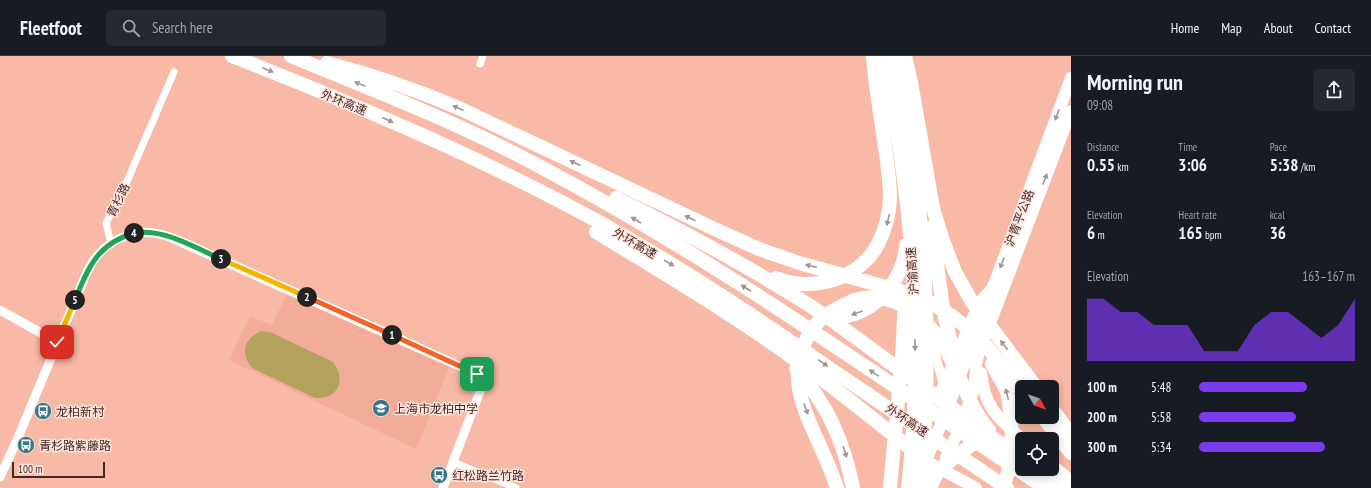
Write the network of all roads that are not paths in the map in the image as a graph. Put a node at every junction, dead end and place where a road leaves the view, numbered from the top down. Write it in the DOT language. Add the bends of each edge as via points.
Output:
graph roads {
  1 [pos="232,56"];
  2 [pos="291,56"];
  3 [pos="299,56"];
  4 [pos="483,56"];
  5 [pos="873,56"];
  6 [pos="905,56"];
  7 [pos="888,57"];
  8 [pos="480,64"];
  9 [pos="174,72"];
  10 [pos="1071,78"];
  11 [pos="1071,111"];
  12 [pos="448,121"];
  13 [pos="927,179"];
  14 [pos="908,218"];
  15 [pos="111,243"];
  16 [pos="718,251"];
  17 [pos="992,290"];
  18 [pos="0,310"];
  19 [pos="952,316"];
  20 [pos="829,318"];
  21 [pos="763,330"];
  22 [pos="986,333"];
  23 [pos="57,342"];
  24 [pos="902,356"];
  25 [pos="1031,380"];
  26 [pos="1015,381"];
  27 [pos="962,383"];
  28 [pos="945,394"];
  29 [pos="964,417"];
  30 [pos="1059,418"];
  31 [pos="1048,424"];
  32 [pos="987,433"];
  33 [pos="1015,433"];
  34 [pos="1071,434"];
  35 [pos="1071,453"];
  36 [pos="1015,454"];
  37 [pos="959,455"];
  38 [pos="921,458"];
  39 [pos="1015,458"];
  40 [pos="453,462"];
  41 [pos="940,469"];
  42 [pos="1059,471"];
  43 [pos="1040,476"];
  44 [pos="1047,476"];
  45 [pos="0,477"];
  46 [pos="1071,482"];
  47 [pos="919,487"];
  48 [pos="443,488"];
  49 [pos="516,488"];
  50 [pos="837,488"];
  51 [pos="853,488"];
  52 [pos="881,488"];
  53 [pos="890,488"];
  54 [pos="976,488"];
  55 [pos="1002,488"];
  56 [pos="1007,488"];
  57 [pos="1045,488"];
  58 [pos="1056,488"];
  59 [pos="1065,488"];
  1 -- 21 [label="highway, 外环高速, one-way" via="475,158"];
  12 -- 2 [label="highway, 外环高速, one-way"];
  19 -- 3 [label="highway, one-way" via="925,299 759,249 422,92 376,76"];
  4 -- 8 [label="street"];
  5 -- 16 [label="highway, one-way" via="891,203 885,232 868,260 852,272 834,280 803,285 786,282"];
  6 -- 13 [label="highway"];
  6 -- 28 [label="street" via="930,223"];
  7 -- 14 [label="highway, 沪渝高速"];
  7 -- 20 [label="highway, one-way" via="882,81 906,247 897,276 877,303 852,315"];
  7 -- 28 [label="street" via="911,195 925,313"];
  7 -- 47 [label="highway, 沪渝高速" via="914,163 921,232 926,312 926,412"];
  9 -- 15 [label="street, 青杉路" via="106,223"];
  10 -- 17 [label="main road, 沪青平公路, one-way"];
  22 -- 11 [label="main road, 沪青平公路, one-way"];
  12 -- 16 [label="highway" via="536,159"];
  57 -- 12 [label="highway, 外环高速, one-way" via="707,262 617,208 534,163"];
  25 -- 13 [label="highway, one-way" via="972,302 955,272 942,238"];
  13 -- 27 [label="highway" via="943,309"];
  14 -- 24 [label="highway"];
  14 -- 47 [label="highway, 沪渝高速, one-way" via="914,305 914,411"];
  15 -- 23 [label="street" via="100,251 89,267"];
  15 -- 40 [label="street" via="139,232 167,236 471,370 479,376 482,386"];
  16 -- 20 [label="highway" via="784,288"];
  17 -- 28 [label="highway" via="980,304"];
  17 -- 28 [label="main road, 沪青平公路" via="967,357 967,378 959,394"];
  18 -- 23 [label="street"];
  19 -- 26 [label="highway" via="980,338"];
  55 -- 19 [label="highway, one-way" via="1008,472 1012,442 1012,416 1007,391 977,342"];
  20 -- 28 [label="highway"];
  21 -- 37 [label="highway, 外环高速, one-way"];
  21 -- 38 [label="highway"];
  21 -- 51 [label="highway, one-way" via="807,381 831,419 846,457"];
  22 -- 29 [label="main road, 沪青平公路" via="976,364 975,386"];
  22 -- 33 [label="main road, 沪青平公路" via="981,372 986,397 999,419"];
  23 -- 45 [label="street"];
  24 -- 52 [label="highway"];
  24 -- 53 [label="highway"];
  27 -- 39 [label="highway" via="987,428"];
  27 -- 50 [label="highway, one-way" via="934,332 905,305 880,298 855,300 820,320 808,336 801,352 799,388"];
  28 -- 29 [label="highway"];
  28 -- 38 [label="main road, 沪青平公路"];
  29 -- 32 [label="highway"];
  29 -- 41 [label="main road, 沪青平公路"];
  30 -- 34 [label="highway"];
  31 -- 35 [label="highway"];
  32 -- 36 [label="highway"];
  32 -- 41 [label="highway"];
  37 -- 55 [label="highway"];
  37 -- 56 [label="highway, 外环高速"];
  38 -- 41 [label="main road"];
  38 -- 47 [label="main road, 沪青平公路"];
  40 -- 48 [label="street"];
  40 -- 49 [label="street"];
  41 -- 47 [label="highway"];
  41 -- 54 [label="main road"];
  42 -- 46 [label="main road"];
  43 -- 58 [label="highway"];
  44 -- 59 [label="highway"];
}
